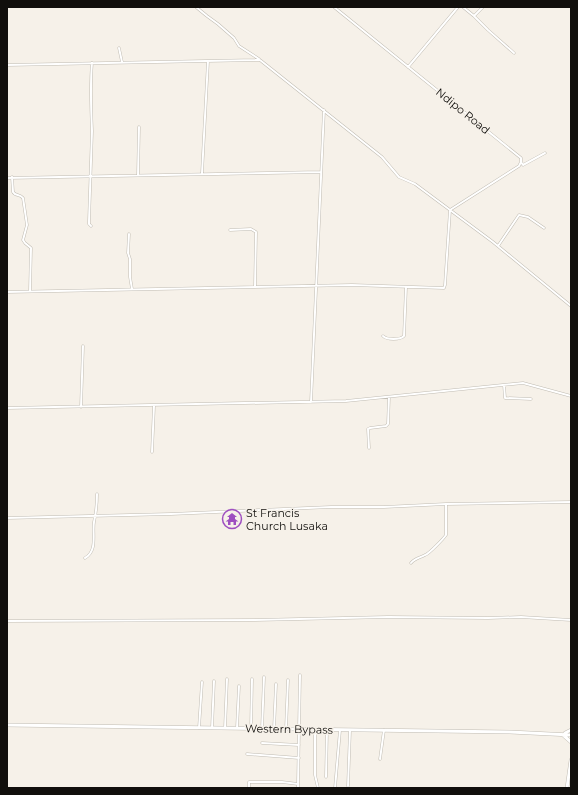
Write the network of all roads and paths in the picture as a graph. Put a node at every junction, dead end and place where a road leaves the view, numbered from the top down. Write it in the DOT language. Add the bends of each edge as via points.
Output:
graph roads {
  1 [pos="196,7"];
  2 [pos="334,7"];
  3 [pos="458,7"];
  4 [pos="463,7"];
  5 [pos="483,7"];
  6 [pos="474,16"];
  7 [pos="119,48"];
  8 [pos="514,53"];
  9 [pos="260,60"];
  10 [pos="208,61"];
  11 [pos="122,62"];
  12 [pos="92,63"];
  13 [pos="7,65"];
  14 [pos="408,67"];
  15 [pos="324,110"];
  16 [pos="139,127"];
  17 [pos="545,153"];
  18 [pos="521,162"];
  19 [pos="321,172"];
  20 [pos="202,173"];
  21 [pos="138,175"];
  22 [pos="90,176"];
  23 [pos="12,177"];
  24 [pos="7,178"];
  25 [pos="450,210"];
  26 [pos="91,226"];
  27 [pos="544,228"];
  28 [pos="230,230"];
  29 [pos="129,234"];
  30 [pos="498,246"];
  31 [pos="316,286"];
  32 [pos="255,287"];
  33 [pos="406,287"];
  34 [pos="132,290"];
  35 [pos="7,292"];
  36 [pos="30,292"];
  37 [pos="571,306"];
  38 [pos="384,336"];
  39 [pos="84,346"];
  40 [pos="504,385"];
  41 [pos="571,396"];
  42 [pos="389,397"];
  43 [pos="531,399"];
  44 [pos="311,402"];
  45 [pos="154,406"];
  46 [pos="81,407"];
  47 [pos="7,408"];
  48 [pos="369,448"];
  49 [pos="152,452"];
  50 [pos="97,494"];
  51 [pos="571,502"];
  52 [pos="446,504"];
  53 [pos="96,515"];
  54 [pos="7,518"];
  55 [pos="85,558"];
  56 [pos="411,563"];
  57 [pos="571,620"];
  58 [pos="7,621"];
  59 [pos="300,675"];
  60 [pos="264,677"];
  61 [pos="227,679"];
  62 [pos="252,679"];
  63 [pos="288,680"];
  64 [pos="214,681"];
  65 [pos="202,682"];
  66 [pos="276,684"];
  67 [pos="239,686"];
  68 [pos="7,725"];
  69 [pos="199,728"];
  70 [pos="212,728"];
  71 [pos="225,728"];
  72 [pos="237,728"];
  73 [pos="251,729"];
  74 [pos="262,729"];
  75 [pos="274,729"];
  76 [pos="286,729"];
  77 [pos="298,729"];
  78 [pos="315,730"];
  79 [pos="326,730"];
  80 [pos="340,730"];
  81 [pos="350,730"];
  82 [pos="384,730"];
  83 [pos="571,730"];
  84 [pos="561,734"];
  85 [pos="571,735"];
  86 [pos="571,742"];
  87 [pos="262,743"];
  88 [pos="299,745"];
  89 [pos="247,754"];
  90 [pos="299,758"];
  91 [pos="380,759"];
  92 [pos="571,760"];
  93 [pos="570,772"];
  94 [pos="326,777"];
  95 [pos="298,784"];
  96 [pos="348,786"];
  97 [pos="249,788"];
  98 [pos="298,788"];
  99 [pos="318,788"];
  100 [pos="335,788"];
  101 [pos="567,788"];
  1 -- 9 [label="street"];
  2 -- 14 [label="street, Ndipo Road"];
  3 -- 14 [label="street"];
  4 -- 6 [label="street"];
  5 -- 6 [label="street"];
  6 -- 8 [label="street"];
  7 -- 11 [label="street"];
  9 -- 10 [label="street"];
  9 -- 15 [label="street"];
  10 -- 11 [label="street"];
  10 -- 20 [label="street"];
  11 -- 12 [label="street"];
  12 -- 13 [label="street"];
  12 -- 22 [label="street"];
  14 -- 18 [label="street, Ndipo Road" via="516,154"];
  15 -- 19 [label="street"];
  15 -- 25 [label="street" via="382,157 399,177 415,184"];
  16 -- 21 [label="street"];
  17 -- 18 [label="street" via="523,165"];
  18 -- 25 [label="street" via="516,169"];
  19 -- 20 [label="street"];
  19 -- 31 [label="street"];
  20 -- 21 [label="street"];
  21 -- 22 [label="street"];
  22 -- 23 [label="street"];
  22 -- 26 [label="street"];
  23 -- 24 [label="street"];
  23 -- 36 [label="street" via="12,192 23,198 27,223 23,240 31,248"];
  25 -- 30 [label="street"];
  25 -- 33 [label="street" via="445,287"];
  27 -- 30 [label="street" via="528,217 519,215"];
  28 -- 32 [label="street" via="251,229 256,232"];
  29 -- 34 [label="street" via="128,253"];
  30 -- 37 [label="street"];
  31 -- 32 [label="street"];
  31 -- 33 [label="street"];
  31 -- 44 [label="street"];
  32 -- 34 [label="street"];
  33 -- 38 [label="street" via="404,336 387,339"];
  34 -- 36 [label="street"];
  35 -- 36 [label="street"];
  39 -- 46 [label="street"];
  40 -- 41 [label="street" via="528,384"];
  40 -- 42 [label="street"];
  40 -- 43 [label="street" via="505,398"];
  42 -- 44 [label="street"];
  42 -- 48 [label="street" via="388,424 368,429"];
  44 -- 45 [label="street"];
  45 -- 46 [label="street"];
  45 -- 49 [label="street"];
  46 -- 47 [label="street"];
  50 -- 53 [label="street"];
  51 -- 52 [label="street"];
  52 -- 53 [label="street"];
  52 -- 56 [label="street" via="444,539 428,554"];
  53 -- 54 [label="street"];
  53 -- 55 [label="street" via="92,548"];
  57 -- 58 [label="street" via="521,617 388,617"];
  59 -- 77 [label="street"];
  60 -- 74 [label="street"];
  61 -- 71 [label="street"];
  62 -- 73 [label="street"];
  63 -- 76 [label="street"];
  64 -- 70 [label="street"];
  65 -- 69 [label="street"];
  66 -- 75 [label="street"];
  67 -- 72 [label="street"];
  68 -- 69 [label="main road, Western Bypass"];
  69 -- 70 [label="main road, Western Bypass"];
  70 -- 71 [label="main road, Western Bypass"];
  71 -- 72 [label="main road, Western Bypass"];
  72 -- 73 [label="main road, Western Bypass"];
  73 -- 74 [label="main road, Western Bypass"];
  74 -- 75 [label="main road, Western Bypass"];
  75 -- 76 [label="main road, Western Bypass"];
  76 -- 77 [label="main road, Western Bypass"];
  77 -- 78 [label="main road, Western Bypass"];
  77 -- 88 [label="street"];
  78 -- 79 [label="main road, Western Bypass"];
  78 -- 99 [label="street" via="315,775"];
  79 -- 80 [label="main road, Western Bypass"];
  79 -- 94 [label="street"];
  80 -- 81 [label="main road, Western Bypass"];
  80 -- 100 [label="street"];
  81 -- 82 [label="main road, Western Bypass"];
  81 -- 96 [label="street"];
  82 -- 84 [label="main road, Western Bypass"];
  82 -- 91 [label="street"];
  83 -- 84 [label="main road"];
  84 -- 85 [label="main road, Western Bypass"];
  84 -- 86 [label="main road"];
  87 -- 88 [label="street"];
  88 -- 90 [label="street"];
  89 -- 90 [label="street"];
  90 -- 95 [label="street"];
  92 -- 93 [label="main road"];
  93 -- 101 [label="main road"];
  95 -- 97 [label="street" via="250,782"];
  95 -- 98 [label="street"];
}
